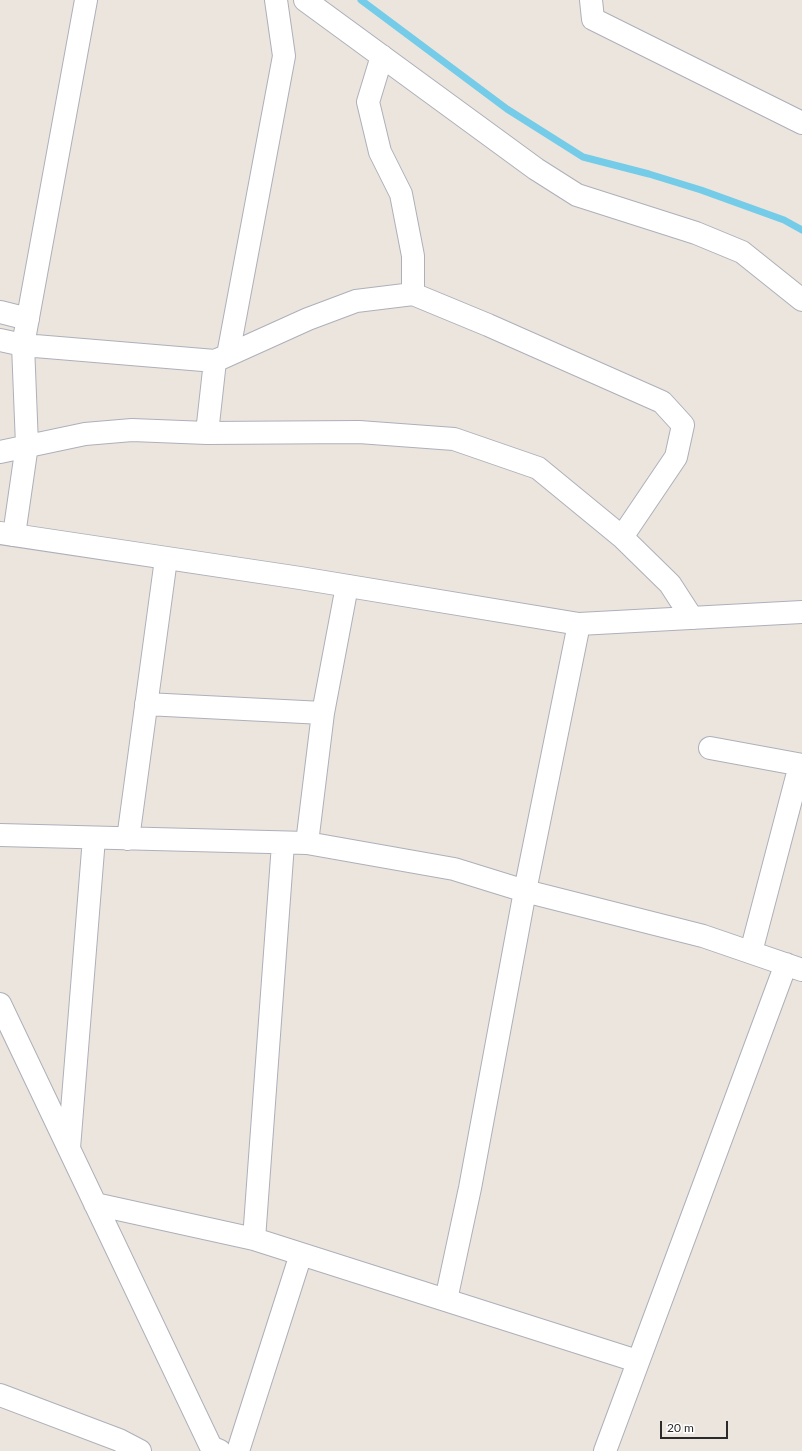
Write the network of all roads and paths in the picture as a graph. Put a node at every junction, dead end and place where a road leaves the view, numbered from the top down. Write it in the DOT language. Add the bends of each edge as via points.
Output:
graph roads {
  1 [pos="86,0"];
  2 [pos="276,0"];
  3 [pos="305,0"];
  4 [pos="591,0"];
  5 [pos="382,56"];
  6 [pos="802,123"];
  7 [pos="413,294"];
  8 [pos="802,300"];
  9 [pos="0,312"];
  10 [pos="28,319"];
  11 [pos="0,340"];
  12 [pos="23,345"];
  13 [pos="222,358"];
  14 [pos="207,434"];
  15 [pos="27,445"];
  16 [pos="0,452"];
  17 [pos="7,534"];
  18 [pos="622,537"];
  19 [pos="166,558"];
  20 [pos="347,586"];
  21 [pos="802,612"];
  22 [pos="692,618"];
  23 [pos="580,624"];
  24 [pos="146,704"];
  25 [pos="323,713"];
  26 [pos="710,748"];
  27 [pos="801,765"];
  28 [pos="0,835"];
  29 [pos="94,838"];
  30 [pos="128,839"];
  31 [pos="307,843"];
  32 [pos="283,844"];
  33 [pos="525,891"];
  34 [pos="751,952"];
  35 [pos="794,967"];
  36 [pos="0,1004"];
  37 [pos="69,1149"];
  38 [pos="95,1204"];
  39 [pos="254,1239"];
  40 [pos="301,1254"];
  41 [pos="446,1300"];
  42 [pos="637,1361"];
  43 [pos="0,1395"];
  44 [pos="213,1450"];
  45 [pos="140,1451"];
  46 [pos="238,1451"];
  47 [pos="605,1451"];
  1 -- 10 [label="street"];
  2 -- 13 [label="street" via="284,56"];
  3 -- 5 [label="street"];
  4 -- 6 [label="street" via="593,19"];
  5 -- 7 [label="street" via="368,102 380,152 401,194 413,256"];
  5 -- 8 [label="street" via="536,169 577,195 696,233 742,252"];
  7 -- 13 [label="street" via="356,301 308,319"];
  7 -- 18 [label="street" via="662,402 683,425 676,456"];
  9 -- 10 [label="street"];
  10 -- 12 [label="street"];
  11 -- 12 [label="street"];
  12 -- 13 [label="street"];
  12 -- 15 [label="street"];
  13 -- 14 [label="street"];
  14 -- 15 [label="street" via="132,430 84,434"];
  14 -- 18 [label="street" via="359,432 454,439 538,468"];
  15 -- 16 [label="street"];
  15 -- 17 [label="street"];
  17 -- 19 [label="street"];
  18 -- 22 [label="street" via="670,584"];
  19 -- 20 [label="street"];
  19 -- 24 [label="street"];
  20 -- 23 [label="street"];
  20 -- 25 [label="street"];
  21 -- 22 [label="street"];
  22 -- 23 [label="street"];
  23 -- 33 [label="street"];
  24 -- 25 [label="street"];
  24 -- 30 [label="street"];
  25 -- 31 [label="street"];
  26 -- 27 [label="street"];
  27 -- 34 [label="street"];
  28 -- 29 [label="street"];
  29 -- 30 [label="street"];
  29 -- 37 [label="street"];
  30 -- 32 [label="street"];
  31 -- 32 [label="street"];
  31 -- 33 [label="street" via="454,869"];
  32 -- 39 [label="street"];
  33 -- 34 [label="street" via="703,936"];
  33 -- 41 [label="street" via="470,1188"];
  34 -- 35 [label="street"];
  35 -- 42 [label="street"];
  36 -- 37 [label="street"];
  37 -- 38 [label="street"];
  38 -- 39 [label="street"];
  38 -- 44 [label="street"];
  39 -- 40 [label="street"];
  40 -- 41 [label="street"];
  40 -- 46 [label="street"];
  41 -- 42 [label="street"];
  42 -- 47 [label="street"];
  43 -- 45 [label="street" via="119,1440"];
}
